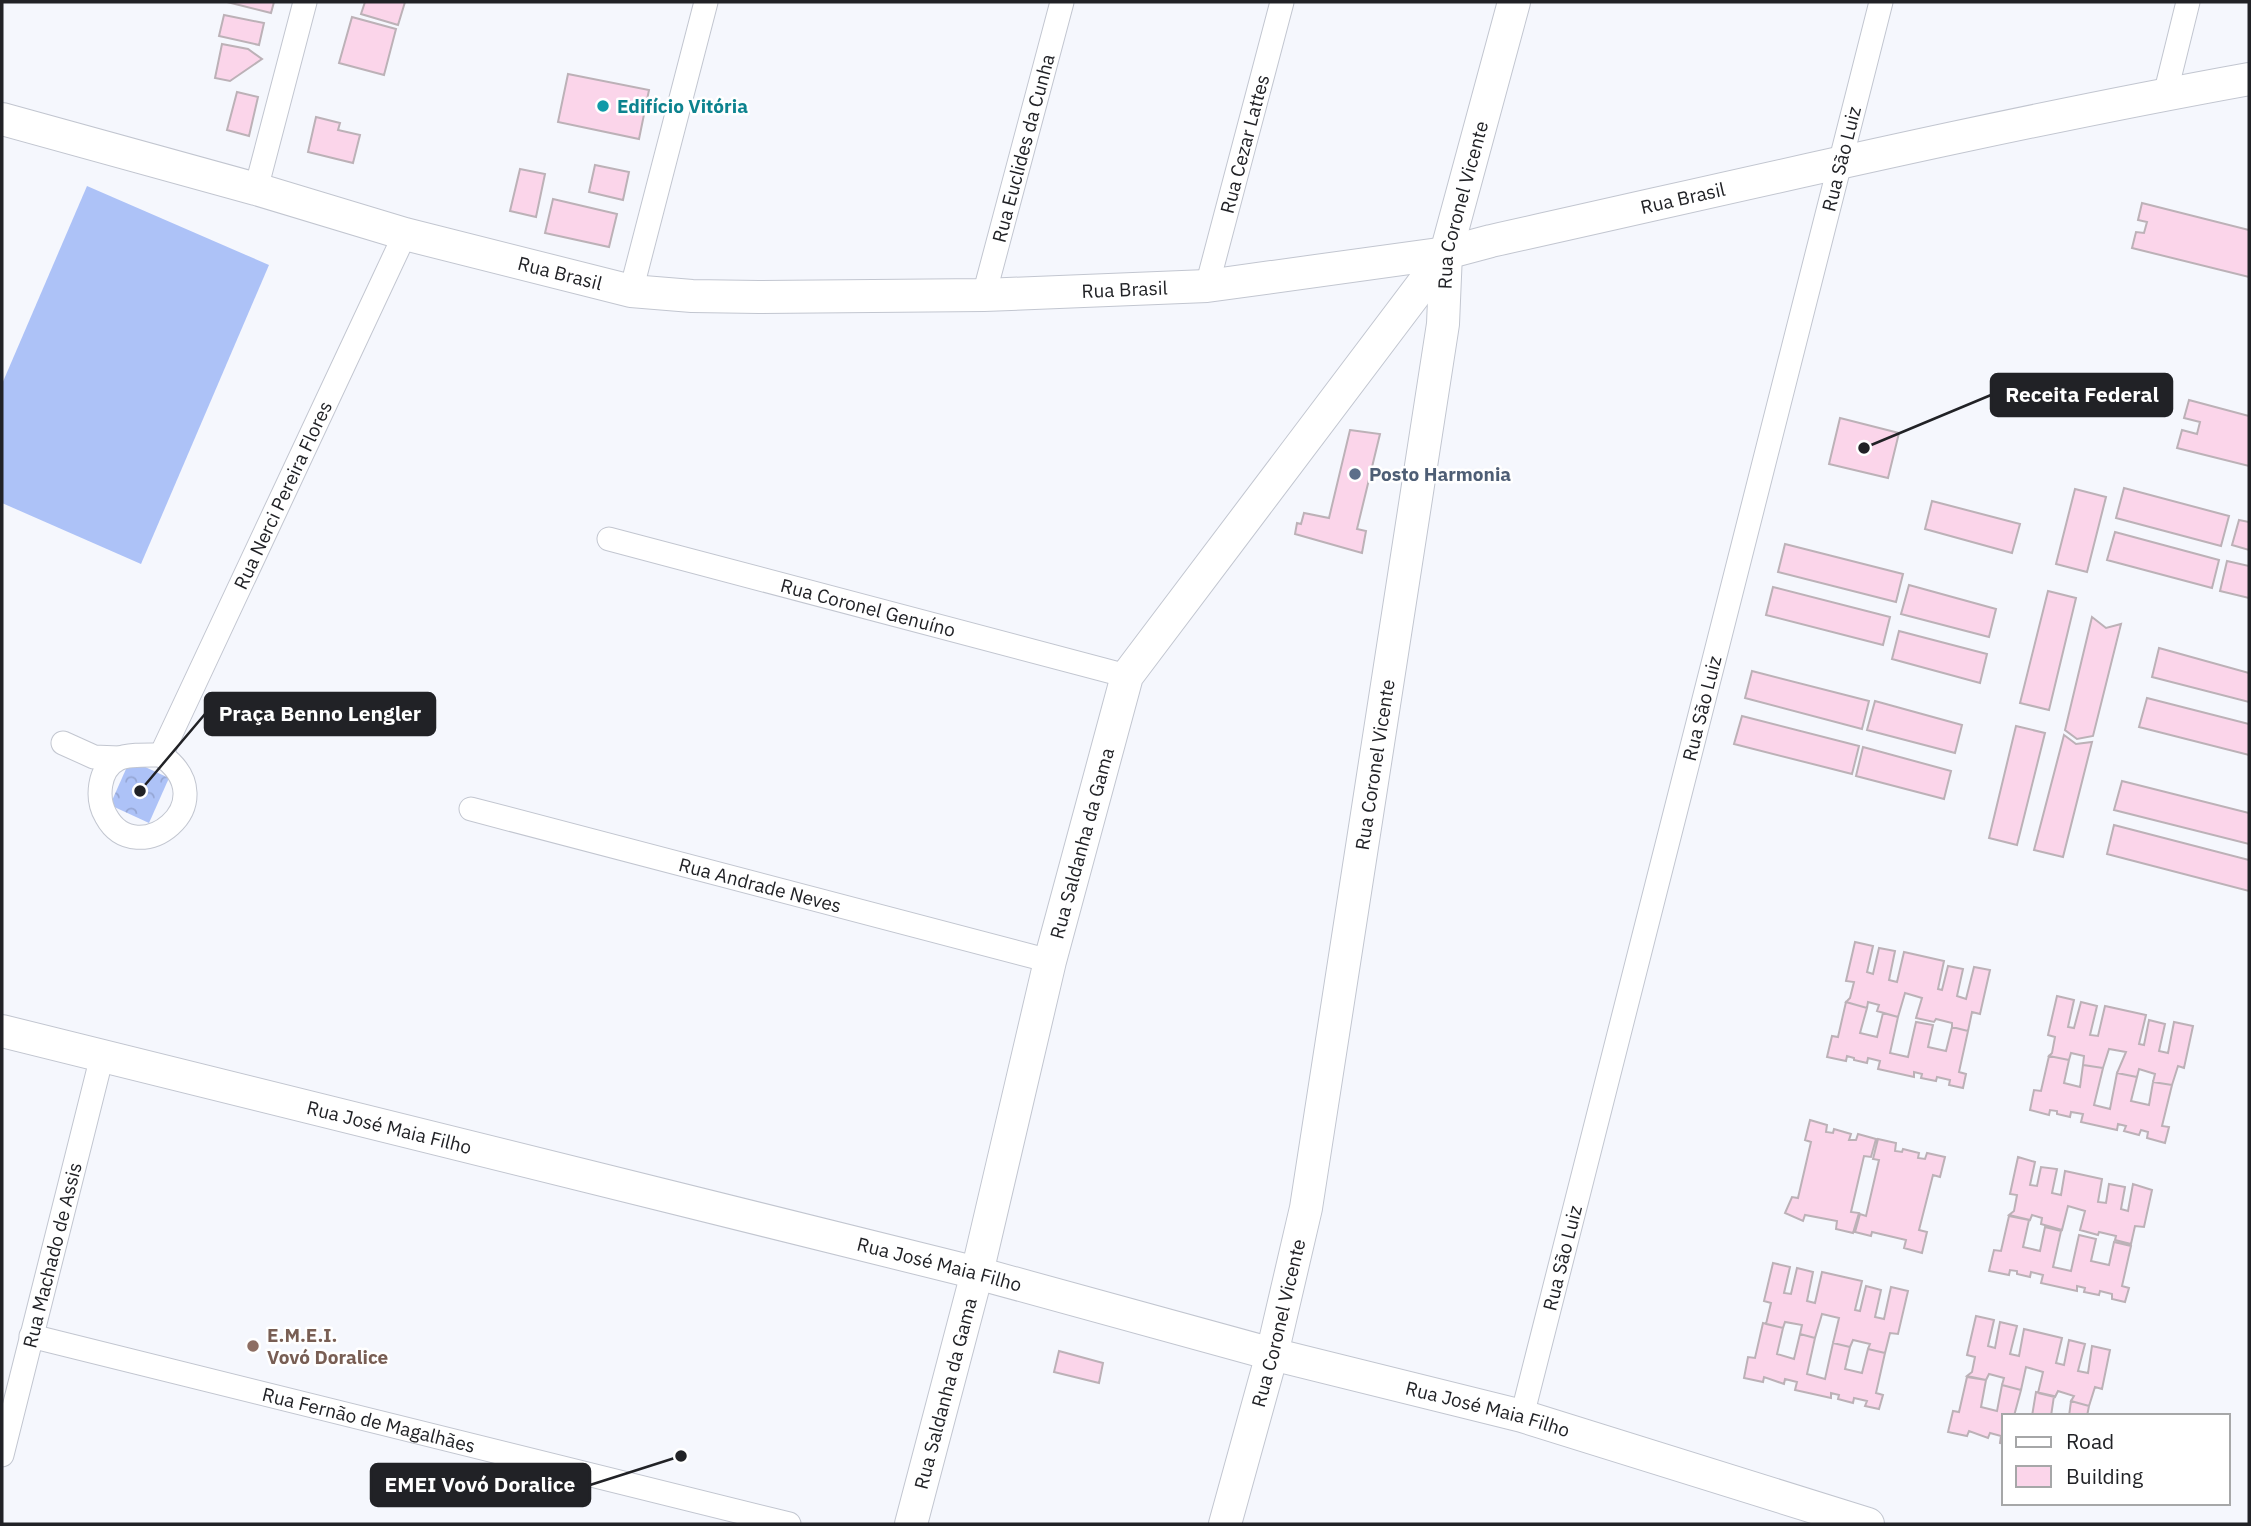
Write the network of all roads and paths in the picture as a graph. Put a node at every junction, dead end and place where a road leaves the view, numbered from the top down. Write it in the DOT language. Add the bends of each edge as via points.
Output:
graph roads {
  1 [pos="305,2"];
  2 [pos="706,2"];
  3 [pos="1062,2"];
  4 [pos="1282,2"];
  5 [pos="1514,2"];
  6 [pos="1881,2"];
  7 [pos="2188,2"];
  8 [pos="2249,79"];
  9 [pos="2165,94"];
  10 [pos="2,119"];
  11 [pos="1838,164"];
  12 [pos="256,189"];
  13 [pos="405,234"];
  14 [pos="1446,253"];
  15 [pos="1207,286"];
  16 [pos="631,291"];
  17 [pos="984,295"];
  18 [pos="609,539"];
  19 [pos="1127,676"];
  20 [pos="64,743"];
  21 [pos="161,755"];
  22 [pos="119,758"];
  23 [pos="471,809"];
  24 [pos="1050,961"];
  25 [pos="2,1031"];
  26 [pos="102,1056"];
  27 [pos="977,1273"];
  28 [pos="31,1336"];
  29 [pos="1272,1354"];
  30 [pos="1522,1416"];
  31 [pos="2,1455"];
  32 [pos="789,1524"];
  33 [pos="911,1524"];
  34 [pos="1225,1524"];
  35 [pos="1868,1524"];
  1 -- 12 [label="street"];
  2 -- 16 [label="street"];
  3 -- 17 [label="street, Rua Euclides da Cunha"];
  4 -- 15 [label="street, Rua Cezar Lattes"];
  5 -- 14 [label="street, Rua Coronel Vicente"];
  6 -- 11 [label="street, Rua São Luiz"];
  7 -- 9 [label="street"];
  8 -- 9 [label="street, Rua Brasil"];
  9 -- 11 [label="street, Rua Brasil"];
  10 -- 12 [label="street, Rua Brasil"];
  11 -- 14 [label="street, Rua Brasil"];
  11 -- 30 [label="street, Rua São Luiz"];
  12 -- 13 [label="street, Rua Brasil"];
  13 -- 16 [label="street, Rua Brasil"];
  13 -- 21 [label="street, Rua Nerci Pereira Flores"];
  14 -- 15 [label="street, Rua Brasil"];
  14 -- 19 [label="street, Rua Saldanha da Gama"];
  14 -- 29 [label="street, Rua Coronel Vicente" via="1443,324 1306,1208"];
  15 -- 17 [label="street, Rua Brasil"];
  16 -- 17 [label="street, Rua Brasil" via="759,297"];
  18 -- 19 [label="street, Rua Coronel Genuíno"];
  19 -- 24 [label="street, Rua Saldanha da Gama"];
  20 -- 22 [label="street" via="93,757"];
  21 -- 22 [label="street"];
  21 -- 22 [label="street" via="181,775 184,804 168,829 141,837 116,828 101,807 102,780"];
  23 -- 24 [label="street, Rua Andrade Neves"];
  24 -- 27 [label="street, Rua Saldanha da Gama"];
  25 -- 26 [label="street, Rua José Maia Filho"];
  26 -- 27 [label="street, Rua José Maia Filho"];
  26 -- 28 [label="street, Rua Machado de Assis"];
  27 -- 29 [label="street, Rua José Maia Filho"];
  27 -- 33 [label="street, Rua Saldanha da Gama"];
  28 -- 31 [label="street, Rua Machado de Assis"];
  28 -- 32 [label="street, Rua Fernão de Magalhães"];
  29 -- 30 [label="street, Rua José Maia Filho"];
  29 -- 34 [label="street, Rua Coronel Vicente"];
  30 -- 35 [label="street, Rua José Maia Filho"];
}
